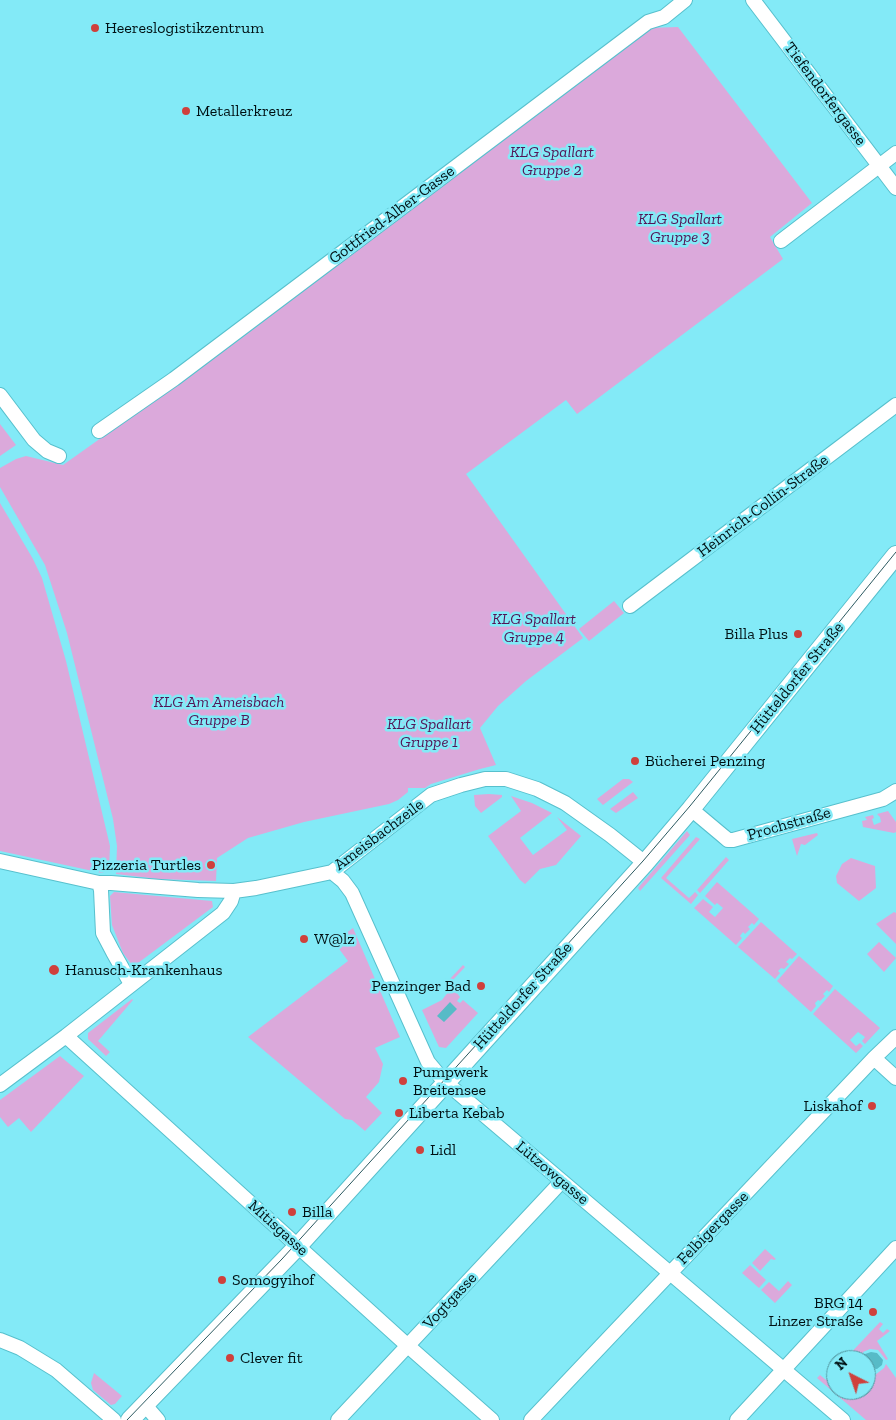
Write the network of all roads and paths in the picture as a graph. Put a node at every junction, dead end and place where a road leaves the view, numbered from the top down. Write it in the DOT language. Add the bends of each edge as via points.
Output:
graph roads {
  1 [pos="685,0"];
  2 [pos="753,0"];
  3 [pos="896,153"];
  4 [pos="880,166"];
  5 [pos="896,188"];
  6 [pos="781,241"];
  7 [pos="0,395"];
  8 [pos="896,405"];
  9 [pos="99,431"];
  10 [pos="59,456"];
  11 [pos="896,555"];
  12 [pos="630,606"];
  13 [pos="896,791"];
  14 [pos="691,809"];
  15 [pos="0,861"];
  16 [pos="645,863"];
  17 [pos="332,872"];
  18 [pos="99,883"];
  19 [pos="234,891"];
  20 [pos="131,984"];
  21 [pos="66,1036"];
  22 [pos="896,1036"];
  23 [pos="874,1058"];
  24 [pos="896,1078"];
  25 [pos="445,1082"];
  26 [pos="0,1085"];
  27 [pos="562,1181"];
  28 [pos="298,1246"];
  29 [pos="896,1248"];
  30 [pos="670,1273"];
  31 [pos="0,1340"];
  32 [pos="408,1346"];
  33 [pos="783,1370"];
  34 [pos="145,1405"];
  35 [pos="114,1420"];
  36 [pos="130,1420"];
  37 [pos="158,1420"];
  38 [pos="338,1420"];
  39 [pos="492,1420"];
  40 [pos="531,1420"];
  41 [pos="737,1420"];
  42 [pos="843,1420"];
  1 -- 9 [label="street, Gottfried-Alber-Gasse" via="664,17 648,22"];
  2 -- 4 [label="street, Tiefendorfergasse"];
  3 -- 4 [label="street"];
  4 -- 5 [label="street, Tiefendorfergasse"];
  4 -- 6 [label="street"];
  7 -- 10 [label="street" via="34,440"];
  8 -- 12 [label="street, Heinrich-Collin-Straße"];
  11 -- 14 [label="main road, Hütteldorfer Straße"];
  13 -- 14 [label="street, Prochstraße" via="883,798 733,840 722,836"];
  14 -- 16 [label="main road, Hütteldorfer Straße"];
  15 -- 18 [label="street, Ameisbachzeile"];
  16 -- 17 [label="street, Ameisbachzeile" via="565,803 506,779 485,779 431,795"];
  16 -- 25 [label="main road, Hütteldorfer Straße"];
  17 -- 19 [label="street, Ameisbachzeile"];
  17 -- 25 [label="street, Lützowgasse" via="352,892 428,1062"];
  18 -- 19 [label="street, Ameisbachzeile"];
  18 -- 20 [label="street" via="103,933"];
  19 -- 20 [label="street" via="223,913"];
  20 -- 21 [label="street"];
  21 -- 26 [label="street"];
  21 -- 28 [label="street, Mitisgasse"];
  22 -- 23 [label="street, Felbigergasse"];
  23 -- 24 [label="street"];
  23 -- 30 [label="street, Felbigergasse"];
  25 -- 27 [label="street, Lützowgasse"];
  25 -- 28 [label="main road, Hütteldorfer Straße"];
  27 -- 30 [label="street, Lützowgasse"];
  27 -- 32 [label="street, Vogtgasse"];
  28 -- 32 [label="street, Mitisgasse"];
  28 -- 34 [label="main road, Hütteldorfer Straße"];
  29 -- 33 [label="street"];
  30 -- 33 [label="street, Lützowgasse"];
  30 -- 40 [label="street, Felbigergasse"];
  31 -- 35 [label="street" via="56,1370"];
  32 -- 38 [label="street, Vogtgasse"];
  32 -- 39 [label="street, Mitisgasse"];
  33 -- 41 [label="street"];
  33 -- 42 [label="street, Lützowgasse"];
  34 -- 36 [label="main road, Hütteldorfer Straße"];
  34 -- 37 [label="street"];
}
